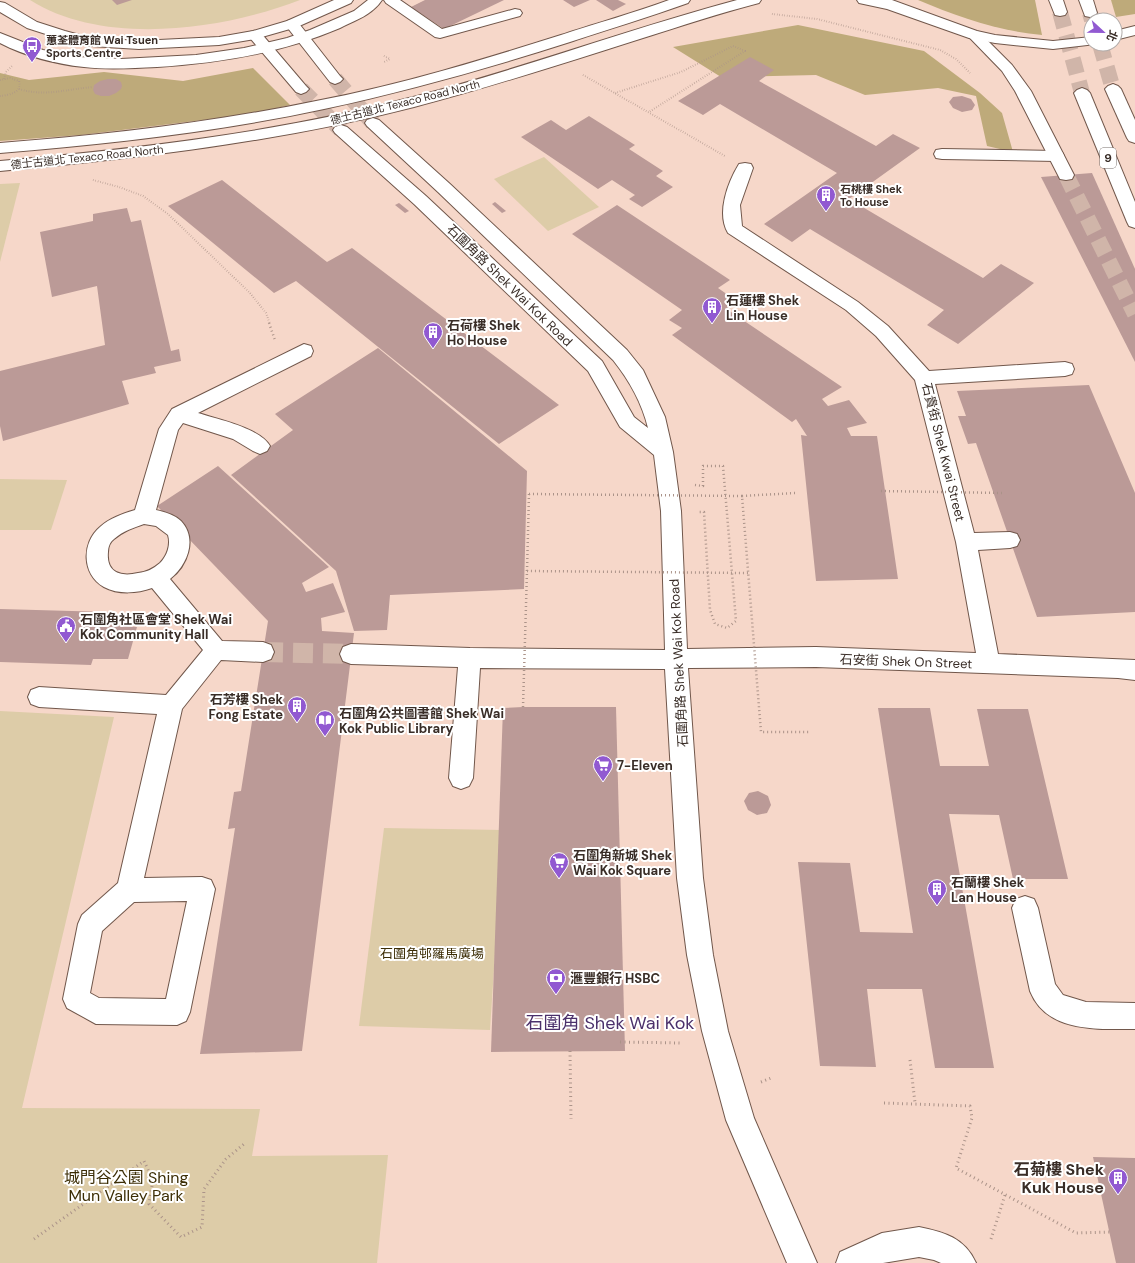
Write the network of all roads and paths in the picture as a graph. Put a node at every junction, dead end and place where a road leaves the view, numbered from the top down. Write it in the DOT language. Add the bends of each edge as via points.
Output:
graph roads {
  1 [pos="346,0"];
  2 [pos="375,0"];
  3 [pos="391,0"];
  4 [pos="683,0"];
  5 [pos="754,0"];
  6 [pos="864,0"];
  7 [pos="886,2"];
  8 [pos="0,6"];
  9 [pos="515,13"];
  10 [pos="767,14"];
  11 [pos="292,24"];
  12 [pos="1135,30"];
  13 [pos="1123,34"];
  14 [pos="255,35"];
  15 [pos="974,35"];
  16 [pos="0,37"];
  17 [pos="303,38"];
  18 [pos="1083,42"];
  19 [pos="265,48"];
  20 [pos="384,56"];
  21 [pos="384,62"];
  22 [pos="970,73"];
  23 [pos="335,78"];
  24 [pos="0,80"];
  25 [pos="93,87"];
  26 [pos="19,89"];
  27 [pos="301,89"];
  28 [pos="1113,89"];
  29 [pos="615,93"];
  30 [pos="1082,93"];
  31 [pos="0,96"];
  32 [pos="631,102"];
  33 [pos="649,112"];
  34 [pos="373,123"];
  35 [pos="341,130"];
  36 [pos="1135,138"];
  37 [pos="0,148"];
  38 [pos="942,154"];
  39 [pos="1056,156"];
  40 [pos="0,166"];
  41 [pos="745,168"];
  42 [pos="1066,175"];
  43 [pos="91,179"];
  44 [pos="1135,222"];
  45 [pos="304,351"];
  46 [pos="277,365"];
  47 [pos="1065,369"];
  48 [pos="924,378"];
  49 [pos="178,414"];
  50 [pos="260,446"];
  51 [pos="663,452"];
  52 [pos="691,484"];
  53 [pos="881,491"];
  54 [pos="795,493"];
  55 [pos="1003,493"];
  56 [pos="726,496"];
  57 [pos="742,496"];
  58 [pos="704,512"];
  59 [pos="144,516"];
  60 [pos="1010,540"];
  61 [pos="966,542"];
  62 [pos="527,571"];
  63 [pos="748,573"];
  64 [pos="156,577"];
  65 [pos="216,650"];
  66 [pos="263,652"];
  67 [pos="350,654"];
  68 [pos="470,658"];
  69 [pos="676,659"];
  70 [pos="989,664"];
  71 [pos="1135,670"];
  72 [pos="39,697"];
  73 [pos="171,705"];
  74 [pos="523,707"];
  75 [pos="810,732"];
  76 [pos="461,778"];
  77 [pos="129,890"];
  78 [pos="1025,908"];
  79 [pos="1135,1016"];
  80 [pos="620,1042"];
  81 [pos="681,1043"];
  82 [pos="570,1051"];
  83 [pos="910,1060"];
  84 [pos="884,1103"];
  85 [pos="915,1103"];
  86 [pos="571,1119"];
  87 [pos="244,1144"];
  88 [pos="1005,1195"];
  89 [pos="1110,1232"];
  90 [pos="34,1239"];
  91 [pos="991,1239"];
  92 [pos="802,1263"];
  93 [pos="851,1263"];
  94 [pos="961,1263"];
  1 -- 11 [label="main road"];
  2 -- 17 [label="main road" via="372,7"];
  3 -- 9 [label="main road" via="440,34"];
  4 -- 37 [label="main road, 德士古道北 Texaco Road North" via="502,59 370,94 205,126"];
  5 -- 40 [label="main road, 德士古道北 Texaco Road North" via="512,74 373,112 215,142"];
  6 -- 7 [label="main road"];
  7 -- 15 [label="main road"];
  8 -- 14 [label="main road" via="32,25 91,42 139,46 219,41"];
  10 -- 22 [label="path" via="818,19 940,50 956,59"];
  11 -- 14 [label="main road"];
  11 -- 17 [label="main road"];
  12 -- 13 [label="main road"];
  14 -- 19 [label="main road"];
  15 -- 18 [label="main road" via="1037,45"];
  15 -- 39 [label="main road" via="1015,78"];
  16 -- 19 [label="main road" via="42,54 78,62 111,65 180,62"];
  17 -- 19 [label="main road"];
  17 -- 23 [label="main road"];
  19 -- 27 [label="main road"];
  20 -- 21 [label="path" via="390,59"];
  24 -- 26 [label="path" via="16,80 20,84"];
  25 -- 26 [label="path" via="49,94"];
  26 -- 31 [label="path" via="12,94"];
  28 -- 36 [label="main road"];
  29 -- 33 [label="path" via="681,72 733,46 745,51"];
  30 -- 44 [label="main road, 9"];
  32 -- 33 [label="path"];
  33 -- 41 [label="path"];
  34 -- 51 [label="main road, 石圍角路 Shek Wai Kok Road" via="620,355 636,375 655,417"];
  35 -- 51 [label="main road, 石圍角路 Shek Wai Kok Road" via="420,200 595,366 628,422"];
  38 -- 39 [label="main road"];
  39 -- 42 [label="main road"];
  41 -- 48 [label="main road" via="732,200 730,218 734,229 852,306 882,331"];
  43 -- 46 [label="path" via="143,196 168,214 250,292 266,313 279,353"];
  45 -- 46 [label="main road"];
  46 -- 49 [label="main road"];
  47 -- 48 [label="main road, 石貴街 Shek Kwai Street"];
  48 -- 61 [label="main road, 石貴街 Shek Kwai Street"];
  49 -- 50 [label="main road" via="240,434"];
  49 -- 59 [label="main road" via="169,429"];
  51 -- 69 [label="main road, 石圍角路 Shek Wai Kok Road" via="671,511"];
  52 -- 56 [label="path" via="703,486 703,466 723,466"];
  53 -- 55 [label="path, bridge"];
  54 -- 57 [label="path, bridge"];
  56 -- 57 [label="path, bridge"];
  56 -- 58 [label="path, bridge" via="736,621 727,628 716,624 710,610"];
  56 -- 62 [label="path, bridge" via="529,494"];
  57 -- 63 [label="path, bridge"];
  59 -- 64 [label="main road" via="168,521 176,528 180,538 180,548 175,559"];
  59 -- 64 [label="main road" via="119,523 108,531 100,540 95,561 106,578 117,582 130,584"];
  60 -- 61 [label="main road"];
  61 -- 70 [label="main road, 石貴街 Shek Kwai Street"];
  62 -- 63 [label="path, bridge"];
  62 -- 74 [label="path, bridge"];
  63 -- 75 [label="path, bridge" via="761,732"];
  64 -- 65 [label="main road"];
  65 -- 66 [label="main road"];
  65 -- 73 [label="main road"];
  67 -- 68 [label="main road, 石安街 Shek On Street"];
  68 -- 69 [label="main road, 石安街 Shek On Street"];
  68 -- 76 [label="main road"];
  69 -- 70 [label="main road, 石安街 Shek On Street" via="816,657"];
  69 -- 92 [label="main road, 石圍角路 Shek Wai Kok Road" via="690,878 700,955 715,1031 740,1120"];
  70 -- 71 [label="main road, 石安街 Shek On Street"];
  72 -- 73 [label="main road"];
  73 -- 77 [label="main road"];
  77 -- 77 [label="main road" via="91,924 76,999 96,1011 177,1012 202,889"];
  78 -- 79 [label="main road" via="1043,991 1054,1004 1086,1015"];
  80 -- 81 [label="path"];
  82 -- 86 [label="path"];
  83 -- 85 [label="path"];
  84 -- 85 [label="path"];
  85 -- 88 [label="path" via="970,1106 972,1118 956,1168"];
  87 -- 90 [label="path" via="226,1159 204,1189 202,1227 181,1237 149,1204 152,1180 144,1161"];
  88 -- 89 [label="path" via="1076,1233"];
  88 -- 91 [label="path"];
  93 -- 94 [label="main road" via="882,1248 919,1242 951,1252"];
}
